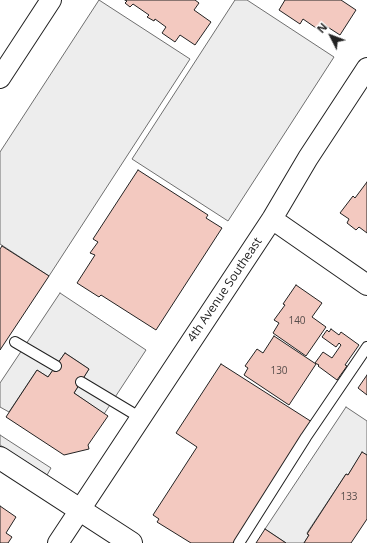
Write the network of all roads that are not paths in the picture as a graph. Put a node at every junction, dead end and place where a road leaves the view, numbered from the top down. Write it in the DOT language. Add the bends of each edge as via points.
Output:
graph roads {
  1 [pos="51,0"];
  2 [pos="6,58"];
  3 [pos="367,68"];
  4 [pos="0,78"];
  5 [pos="272,219"];
  6 [pos="367,285"];
  7 [pos="15,342"];
  8 [pos="367,347"];
  9 [pos="56,366"];
  10 [pos="81,382"];
  11 [pos="141,418"];
  12 [pos="0,458"];
  13 [pos="80,510"];
  14 [pos="58,543"];
  15 [pos="131,543"];
  16 [pos="239,543"];
  1 -- 2 [label="street"];
  2 -- 4 [label="street"];
  3 -- 5 [label="street, 4th Avenue Southeast" via="308,158"];
  5 -- 6 [label="street"];
  5 -- 11 [label="street, 4th Avenue Southeast"];
  7 -- 9 [label="lane"];
  8 -- 16 [label="lane"];
  10 -- 11 [label="lane"];
  11 -- 13 [label="street, 4th Avenue Southeast"];
  12 -- 13 [label="highway"];
  13 -- 14 [label="street, 4th Avenue Southeast"];
  13 -- 15 [label="highway"];
}
